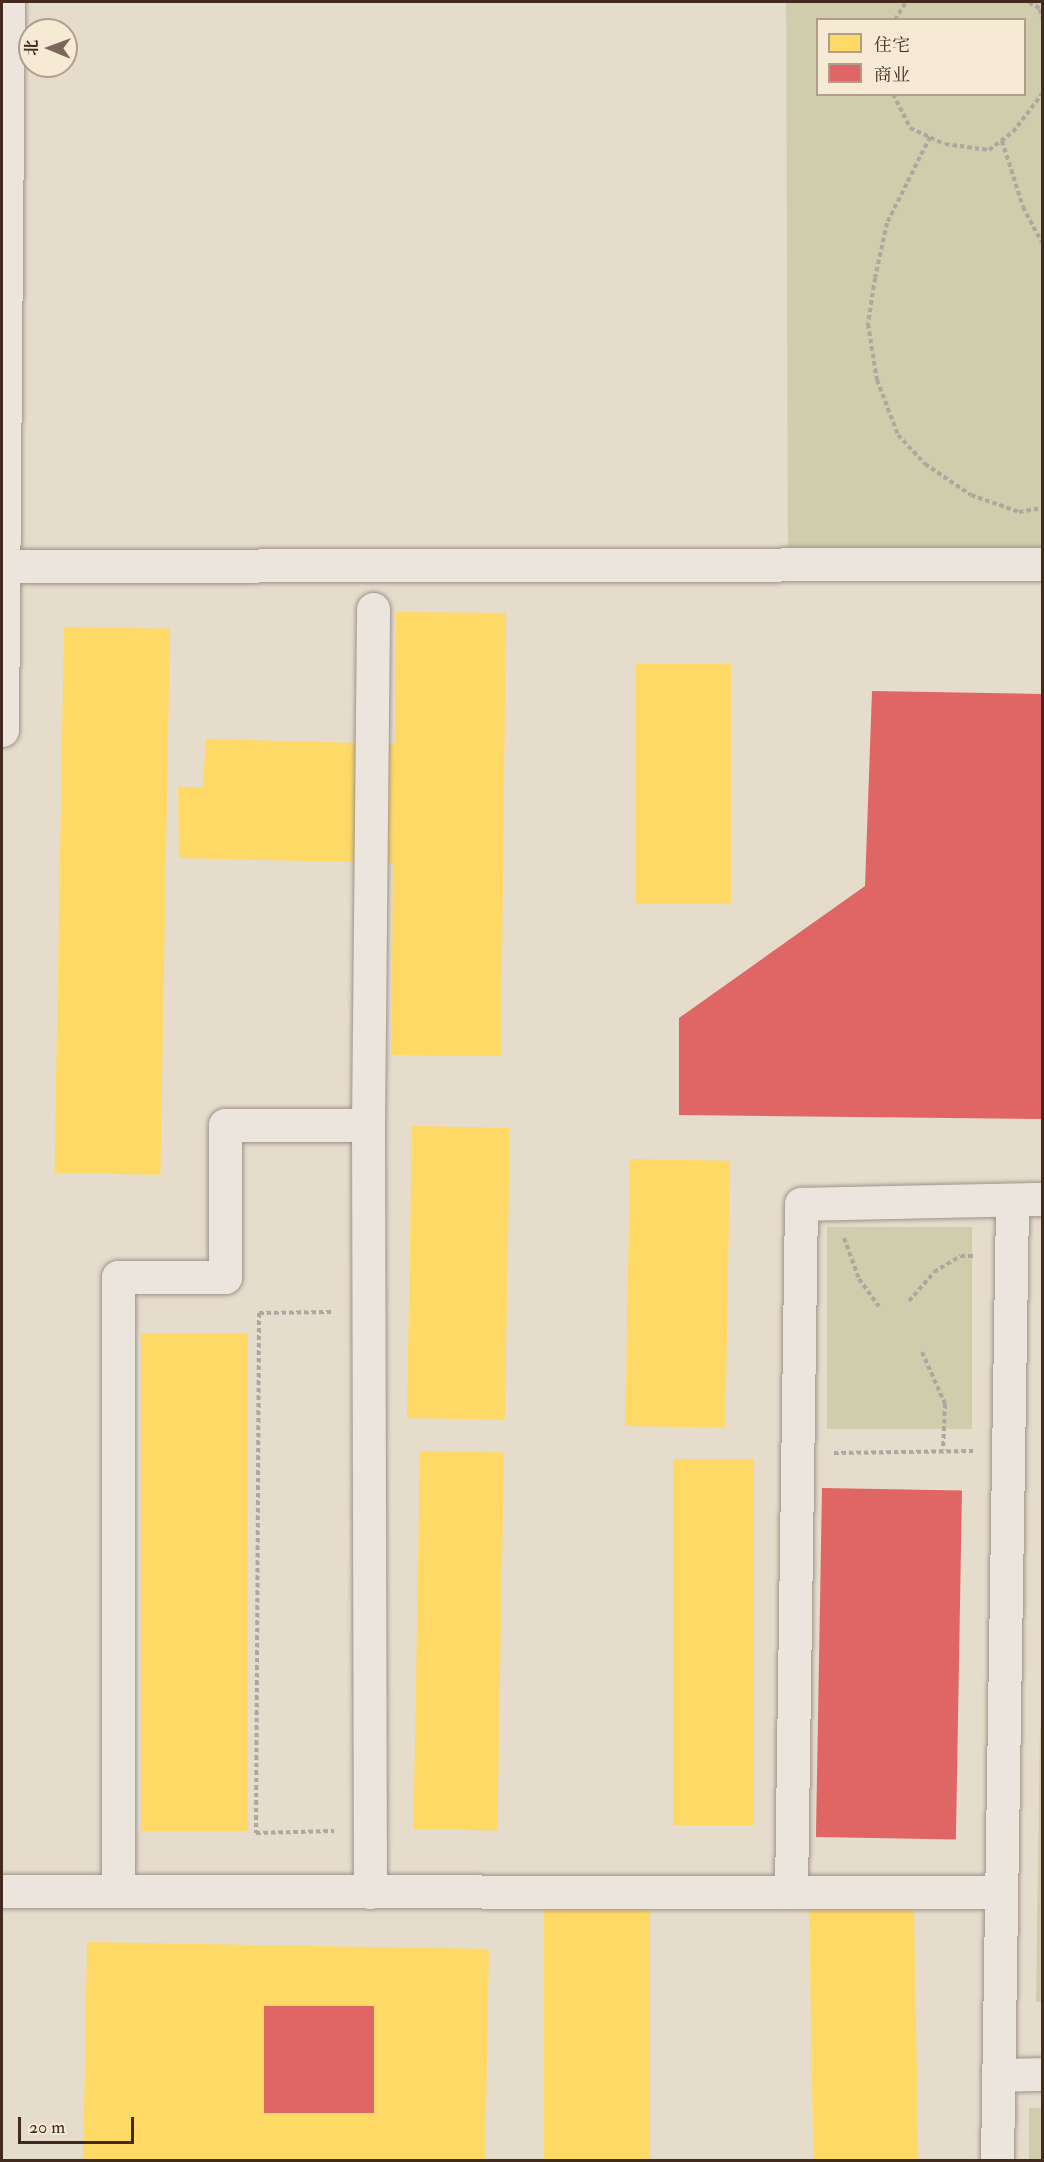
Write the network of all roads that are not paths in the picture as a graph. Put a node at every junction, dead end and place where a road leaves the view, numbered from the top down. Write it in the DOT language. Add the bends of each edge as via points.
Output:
graph roads {
  1 [pos="8,2"];
  2 [pos="1042,564"];
  3 [pos="3,566"];
  4 [pos="373,609"];
  5 [pos="2,730"];
  6 [pos="368,1125"];
  7 [pos="1027,1201"];
  8 [pos="2,1891"];
  9 [pos="118,1892"];
  10 [pos="370,1892"];
  11 [pos="791,1892"];
  12 [pos="1001,1892"];
  13 [pos="1042,2074"];
  14 [pos="998,2075"];
  15 [pos="997,2160"];
  1 -- 3 [label="lane"];
  2 -- 3 [label="lane"];
  3 -- 5 [label="lane"];
  4 -- 6 [label="lane"];
  6 -- 9 [label="lane" via="225,1125 225,1277 118,1277"];
  6 -- 10 [label="lane"];
  7 -- 11 [label="lane" via="801,1204"];
  7 -- 12 [label="lane" via="1011,1254"];
  8 -- 9 [label="lane"];
  9 -- 10 [label="lane"];
  10 -- 11 [label="lane"];
  11 -- 12 [label="lane"];
  12 -- 14 [label="lane"];
  13 -- 14 [label="lane"];
  14 -- 15 [label="lane"];
}
